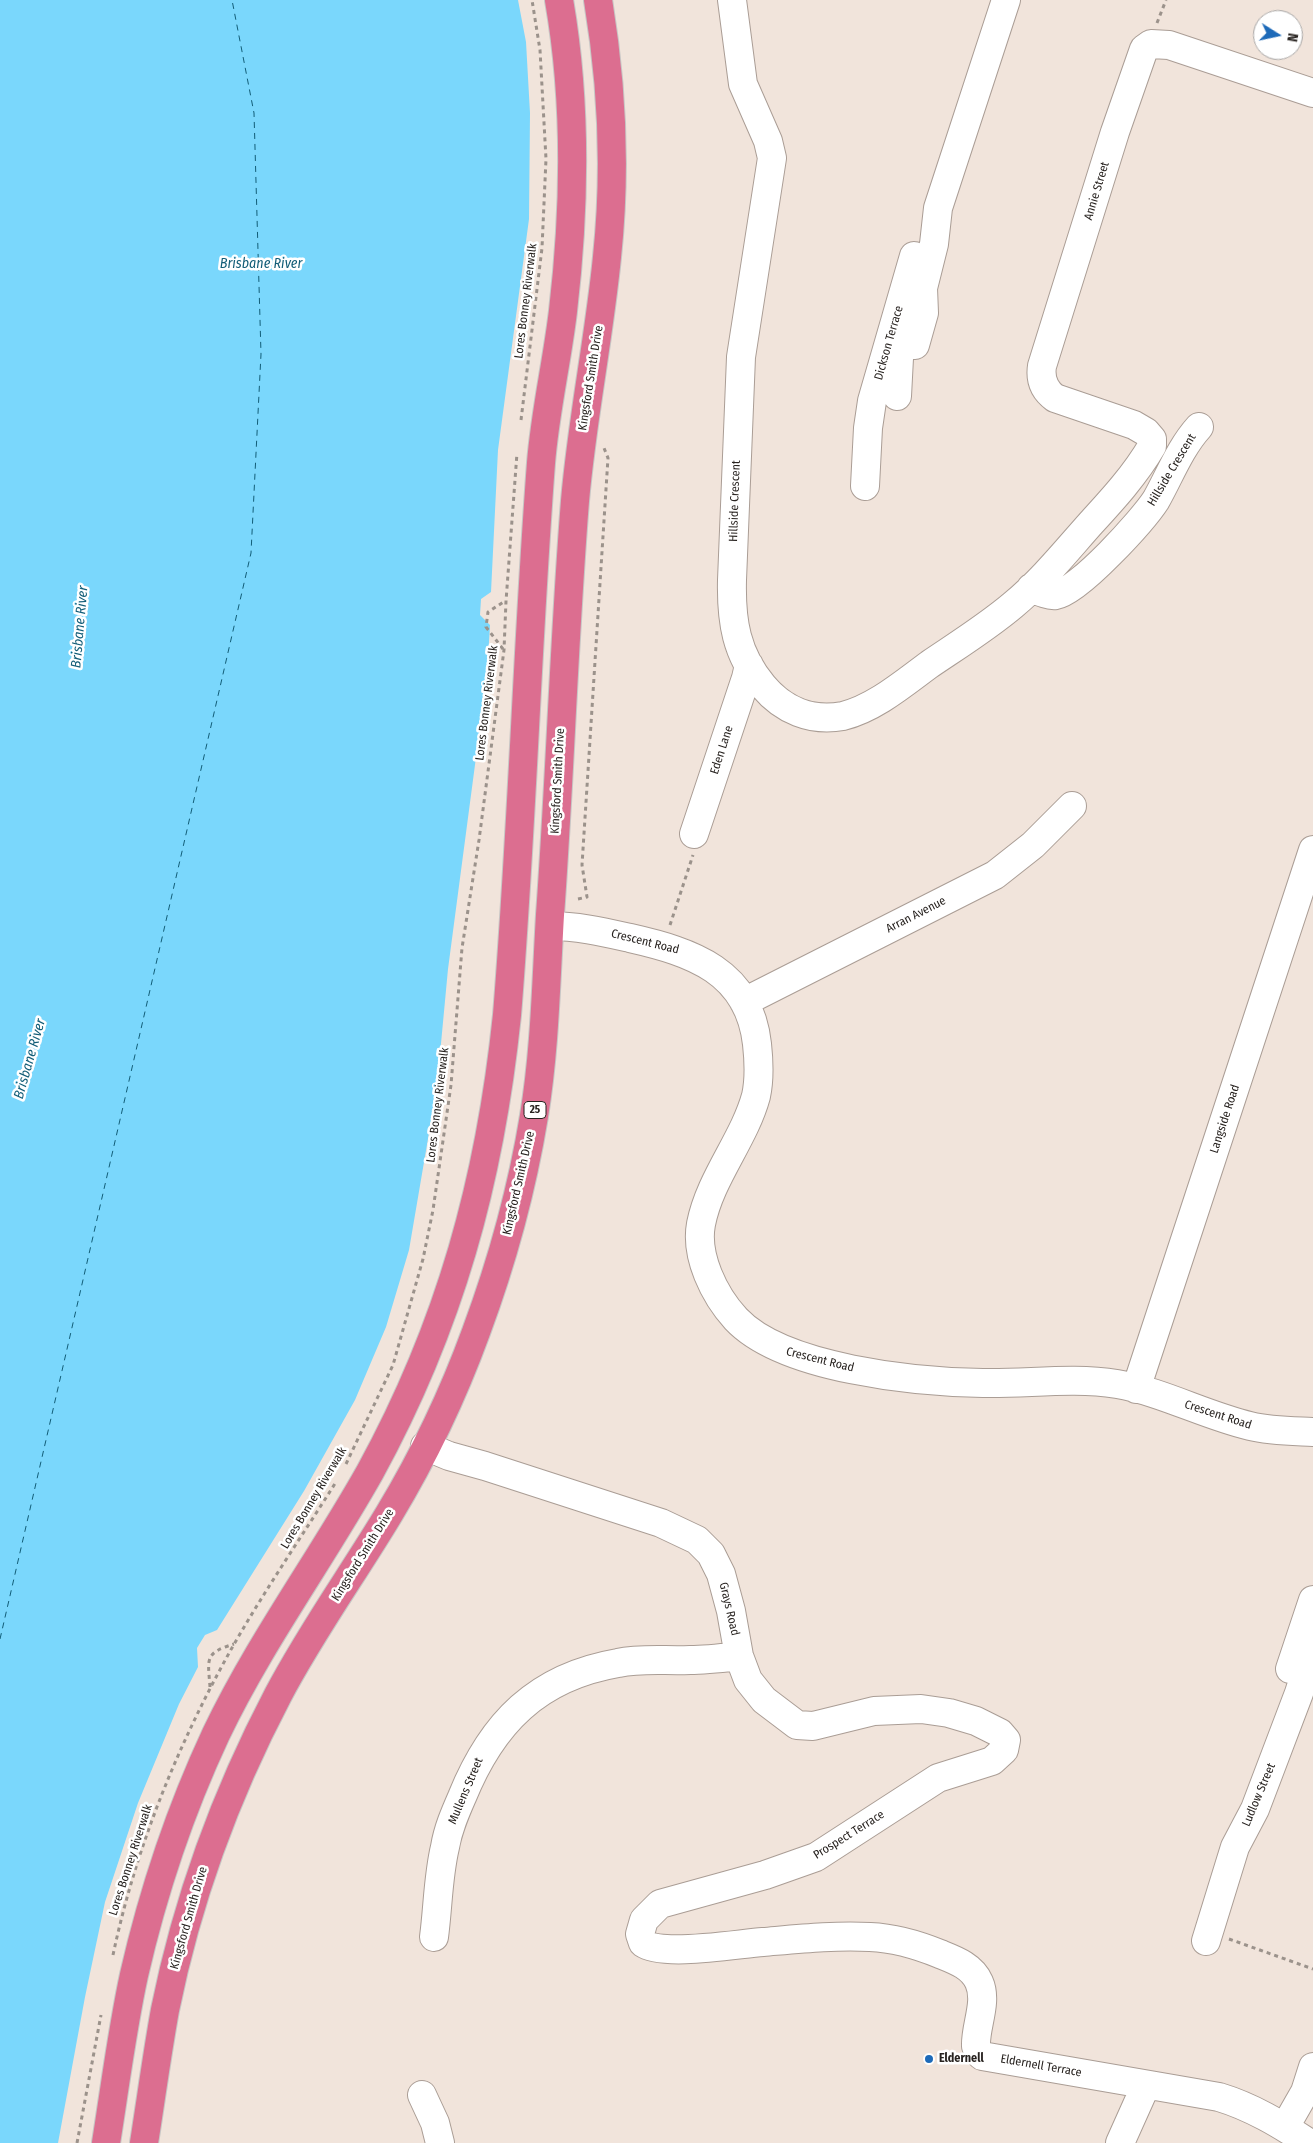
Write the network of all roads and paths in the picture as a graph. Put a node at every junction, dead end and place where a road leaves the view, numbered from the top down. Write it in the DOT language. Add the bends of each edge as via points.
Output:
graph roads {
  1 [pos="532,0"];
  2 [pos="560,0"];
  3 [pos="598,0"];
  4 [pos="732,0"];
  5 [pos="1006,0"];
  6 [pos="1313,93"];
  7 [pos="938,208"];
  8 [pos="924,284"];
  9 [pos="915,345"];
  10 [pos="897,396"];
  11 [pos="520,426"];
  12 [pos="1199,427"];
  13 [pos="1152,441"];
  14 [pos="518,445"];
  15 [pos="608,458"];
  16 [pos="865,486"];
  17 [pos="1030,588"];
  18 [pos="506,601"];
  19 [pos="504,650"];
  20 [pos="749,665"];
  21 [pos="1072,806"];
  22 [pos="694,843"];
  23 [pos="1313,850"];
  24 [pos="578,899"];
  25 [pos="671,924"];
  26 [pos="550,926"];
  27 [pos="744,1002"];
  28 [pos="1136,1389"];
  29 [pos="1313,1432"];
  30 [pos="426,1446"];
  31 [pos="344,1468"];
  32 [pos="339,1477"];
  33 [pos="1313,1600"];
  34 [pos="235,1643"];
  35 [pos="1313,1649"];
  36 [pos="739,1656"];
  37 [pos="210,1688"];
  38 [pos="1006,1746"];
  39 [pos="1254,1777"];
  40 [pos="434,1937"];
  41 [pos="640,1938"];
  42 [pos="1216,1940"];
  43 [pos="112,1960"];
  44 [pos="1313,1969"];
  45 [pos="102,2008"];
  46 [pos="1313,2067"];
  47 [pos="1146,2085"];
  48 [pos="422,2095"];
  49 [pos="1284,2127"];
  50 [pos="77,2143"];
  51 [pos="106,2143"];
  52 [pos="144,2143"];
  53 [pos="440,2143"];
  54 [pos="1120,2143"];
  55 [pos="1309,2143"];
  1 -- 11 [label="path, Lores Bonney Riverwalk" via="540,50 546,159 541,258"];
  2 -- 51 [label="highway" via="572,121 571,229 563,315 542,454 507,1015 484,1170 455,1276 416,1378 356,1494 256,1656 216,1734 184,1810 150,1912 134,1978"];
  3 -- 26 [label="highway, Kingsford Smith Drive / 25" via="610,108 611,203 604,288 584,414 575,503"];
  4 -- 20 [label="street, Hillside Crescent" via="743,84 772,158 741,357 738,421 732,608 736,633"];
  5 -- 7 [label="street, Dickson Terrace"];
  6 -- 13 [label="street, Annie Street" via="1164,44 1149,45 1139,59 1042,366 1041,379 1055,398 1134,425 1146,432"];
  7 -- 8 [label="street, Dickson Terrace" via="934,244"];
  7 -- 16 [label="street, Dickson Terrace" via="918,243 877,381 870,417"];
  8 -- 9 [label="street, Dickson Terrace" via="924,313"];
  8 -- 10 [label="street, Dickson Terrace" via="910,313 901,345"];
  12 -- 17 [label="street, Hillside Crescent" via="1146,513 1084,578 1057,595"];
  13 -- 17 [label="street, Hillside Crescent" via="1150,450 1123,489"];
  14 -- 18 [label="path, Lores Bonney Riverwalk"];
  15 -- 24 [label="path" via="582,865 587,897"];
  17 -- 20 [label="street, Hillside Crescent" via="1012,606 910,680 872,704 845,715 814,717 787,708 768,692"];
  18 -- 19 [label="path, Lores Bonney Riverwalk"];
  18 -- 19 [label="path" via="488,612 486,627"];
  19 -- 31 [label="path, Lores Bonney Riverwalk" via="462,948 451,1085 423,1259 393,1365"];
  20 -- 22 [label="street, Eden Lane"];
  21 -- 27 [label="street, Arran Avenue" via="1022,854 990,877"];
  22 -- 25 [label="path"];
  23 -- 28 [label="street, Langside Road"];
  26 -- 27 [label="street, Crescent Road" via="588,928 685,953 726,980"];
  26 -- 30 [label="highway, Kingsford Smith Drive / 25" via="540,1070 534,1117 514,1210 477,1330"];
  27 -- 28 [label="street, Crescent Road" via="754,1027 760,1076 755,1099 710,1196 701,1224 700,1246 704,1265 734,1318 775,1348 849,1368 918,1379 982,1383 1097,1382"];
  28 -- 29 [label="street, Crescent Road" via="1247,1425"];
  30 -- 36 [label="street, Grays Road" via="646,1518 691,1537 706,1548 718,1567 732,1610"];
  30 -- 52 [label="highway, Kingsford Smith Drive / 25" via="390,1512 307,1643 253,1743 231,1793 198,1885 175,1967"];
  32 -- 34 [label="path, Lores Bonney Riverwalk"];
  33 -- 39 [label="street, Ludlow Street"];
  34 -- 37 [label="path, Lores Bonney Riverwalk"];
  34 -- 37 [label="path" via="218,1648 209,1660"];
  35 -- 42 [label="street, Ludlow Street" via="1255,1809 1234,1847"];
  36 -- 38 [label="street, Grays Road" via="748,1680 758,1693 785,1717 802,1726 874,1711 921,1709 976,1721 1002,1734"];
  36 -- 40 [label="street, Mullens Street" via="610,1664 543,1690 522,1707 484,1750 454,1816 443,1855"];
  37 -- 43 [label="path, Lores Bonney Riverwalk" via="162,1791 122,1911"];
  38 -- 41 [label="street, Prospect Terrace" via="992,1761 951,1773 928,1784 816,1857 660,1904 644,1920"];
  41 -- 47 [label="street, Eldernell Terrace" via="649,1947 675,1950 860,1936 913,1945 956,1960 976,1977 982,1998 976,2046 982,2056"];
  42 -- 44 [label="path"];
  45 -- 50 [label="path"];
  46 -- 49 [label="street" via="1305,2092"];
  47 -- 49 [label="street, Eldernell Terrace" via="1243,2104"];
  47 -- 54 [label="street"];
  48 -- 53 [label="street"];
  49 -- 55 [label="street, Eldernell Terrace"];
}
